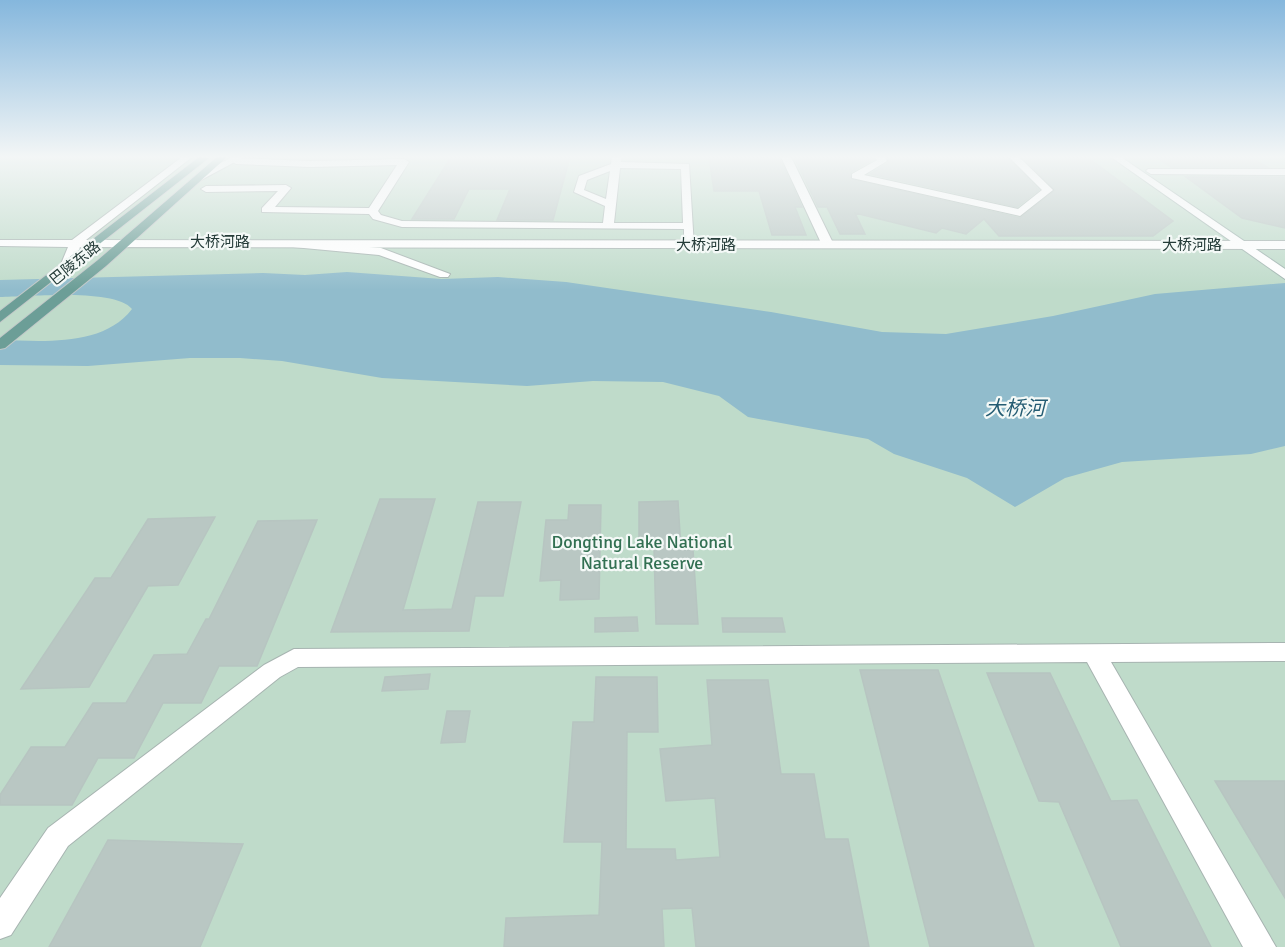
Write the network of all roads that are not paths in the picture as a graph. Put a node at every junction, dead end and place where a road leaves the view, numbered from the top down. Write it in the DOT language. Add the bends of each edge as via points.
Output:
graph roads {
  1 [pos="130,201"];
  2 [pos="150,201"];
  3 [pos="172,201"];
  4 [pos="274,201"];
  5 [pos="378,201"];
  6 [pos="604,201"];
  7 [pos="688,201"];
  8 [pos="807,201"];
  9 [pos="967,201"];
  10 [pos="1034,201"];
  11 [pos="1178,201"];
  12 [pos="1193,201"];
  13 [pos="611,204"];
  14 [pos="372,211"];
  15 [pos="608,226"];
  16 [pos="689,226"];
  17 [pos="127,241"];
  18 [pos="76,242"];
  19 [pos="99,242"];
  20 [pos="274,242"];
  21 [pos="0,243"];
  22 [pos="690,245"];
  23 [pos="828,245"];
  24 [pos="1241,245"];
  25 [pos="1285,245"];
  26 [pos="1262,250"];
  27 [pos="1285,261"];
  28 [pos="67,264"];
  29 [pos="444,274"];
  30 [pos="1285,275"];
  31 [pos="0,318"];
  32 [pos="0,345"];
  33 [pos="1285,652"];
  34 [pos="1094,653"];
  35 [pos="0,924"];
  36 [pos="1260,947"];
  1 -- 18 [label="street"];
  2 -- 19 [label="main road, 巴陵东路"];
  3 -- 17 [label="main road, 巴陵东路"];
  4 -- 14 [label="street" via="266,210"];
  5 -- 14 [label="street"];
  6 -- 13 [label="street"];
  7 -- 16 [label="street"];
  8 -- 23 [label="street"];
  9 -- 10 [label="street" via="1020,213"];
  11 -- 24 [label="street"];
  12 -- 26 [label="street"];
  13 -- 15 [label="street"];
  14 -- 15 [label="street" via="377,217 402,225"];
  15 -- 16 [label="street"];
  16 -- 22 [label="street"];
  17 -- 19 [label="street, 大桥河路"];
  17 -- 20 [label="street, 大桥河路"];
  17 -- 32 [label="main road, 巴陵东路"];
  18 -- 19 [label="street, 大桥河路"];
  18 -- 21 [label="street, 大桥河路"];
  18 -- 28 [label="street"];
  19 -- 28 [label="main road, 巴陵东路"];
  20 -- 22 [label="street, 大桥河路"];
  20 -- 29 [label="street" via="381,252"];
  22 -- 23 [label="street, 大桥河路"];
  23 -- 24 [label="street, 大桥河路"];
  24 -- 26 [label="street"];
  25 -- 26 [label="street"];
  26 -- 27 [label="street"];
  26 -- 30 [label="street"];
  28 -- 31 [label="main road, 巴陵东路"];
  33 -- 34 [label="street"];
  34 -- 35 [label="street" via="294,658 58,837"];
  34 -- 36 [label="street"];
}
